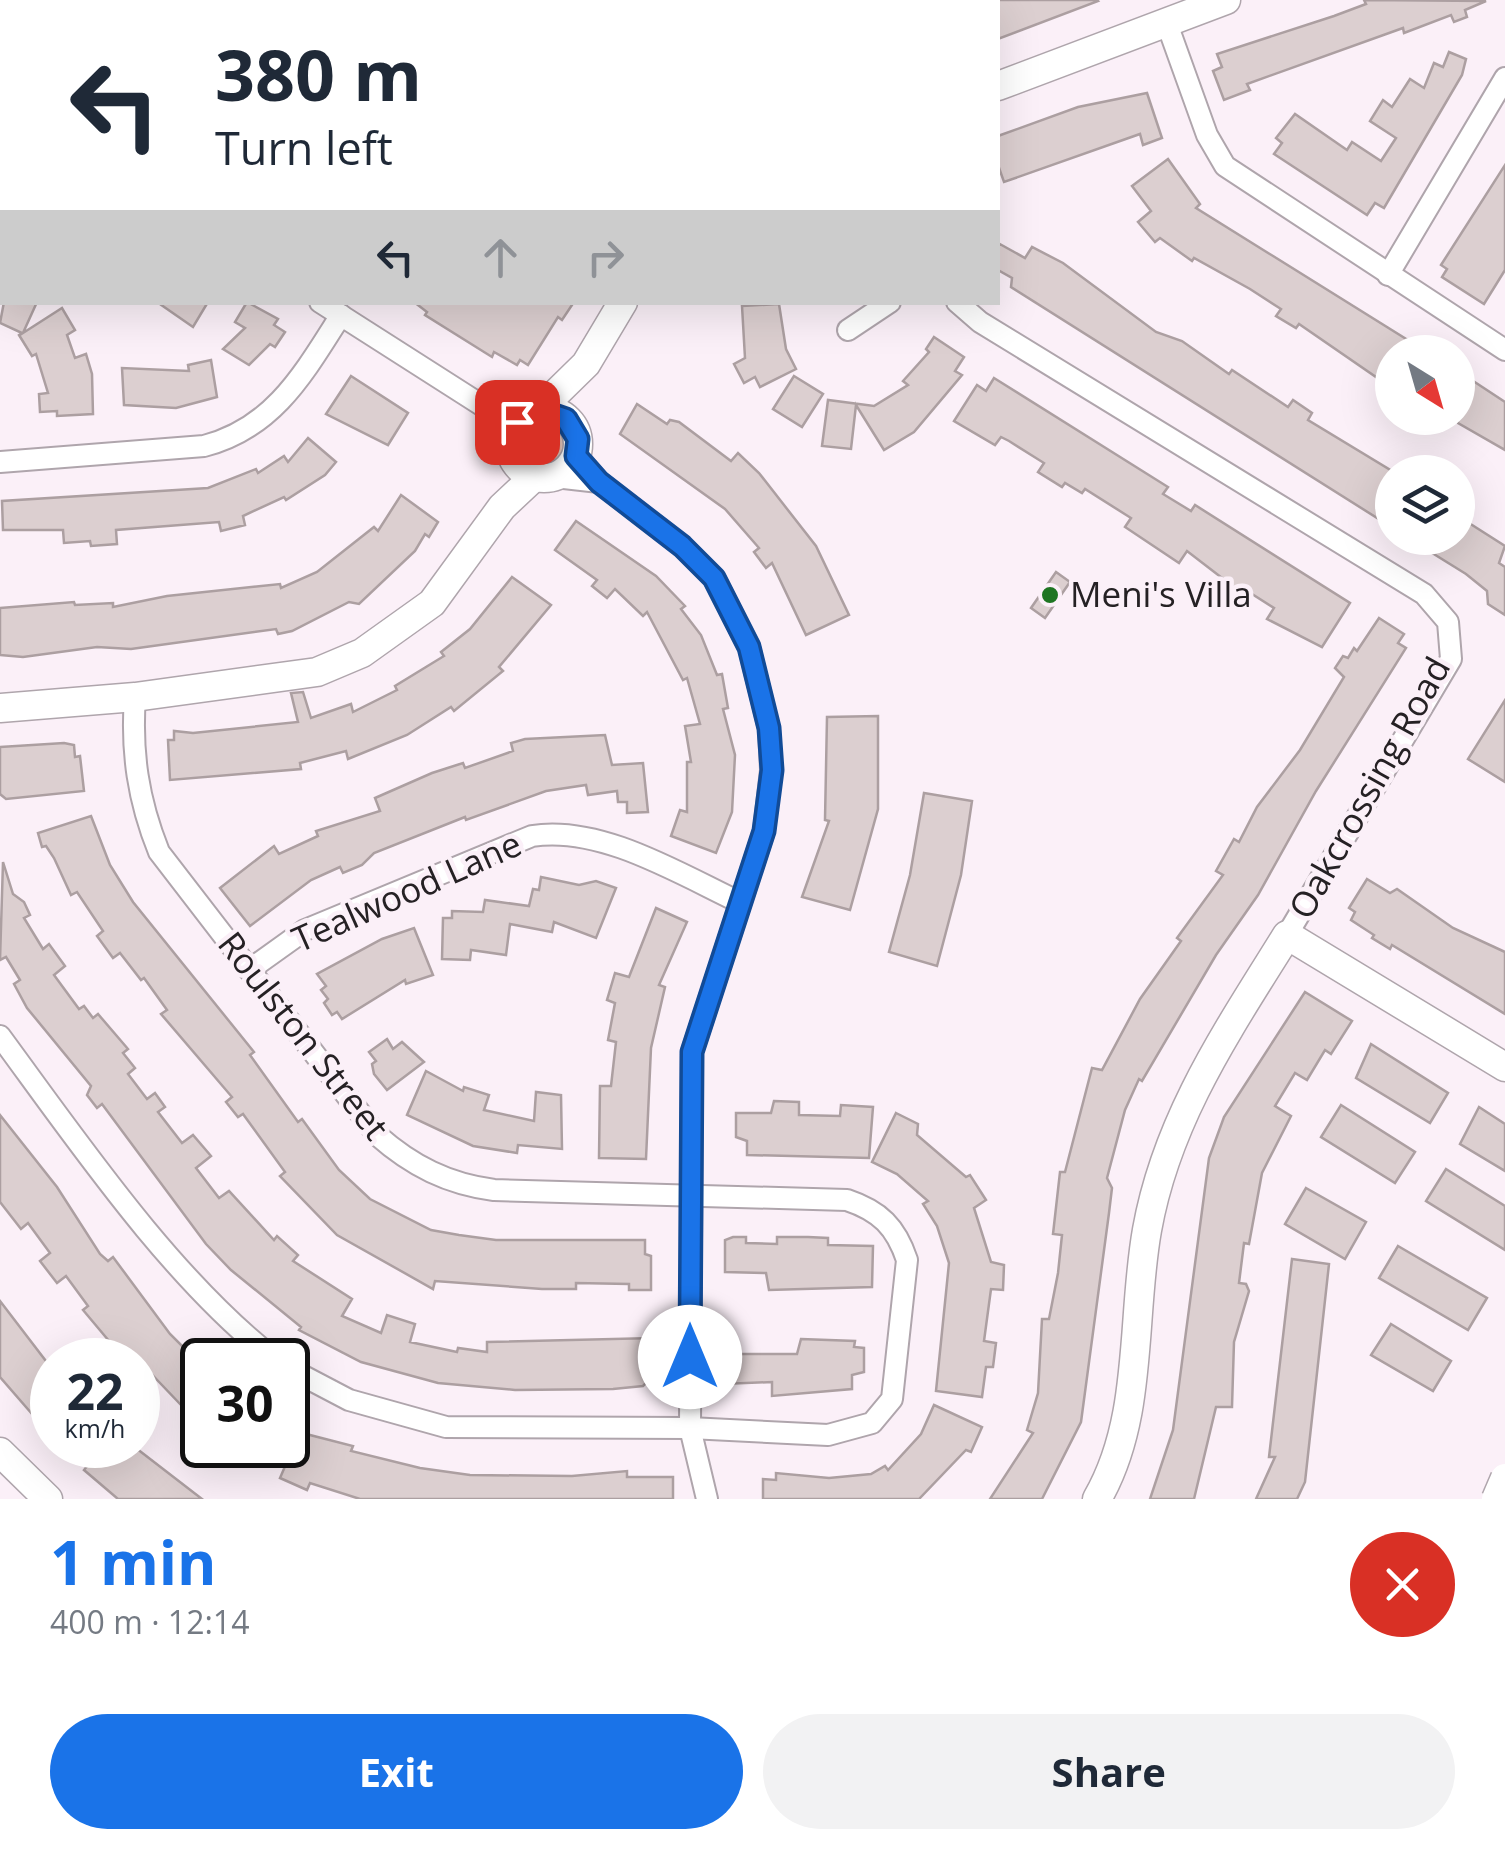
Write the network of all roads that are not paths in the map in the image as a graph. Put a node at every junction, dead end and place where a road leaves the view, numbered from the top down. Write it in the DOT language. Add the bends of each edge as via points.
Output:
graph roads {
  1 [pos="1226,0"];
  2 [pos="1166,21"];
  3 [pos="1505,78"];
  4 [pos="1000,85"];
  5 [pos="1388,275"];
  6 [pos="325,305"];
  7 [pos="621,305"];
  8 [pos="886,305"];
  9 [pos="960,305"];
  10 [pos="341,315"];
  11 [pos="848,330"];
  12 [pos="1505,350"];
  13 [pos="586,364"];
  14 [pos="575,443"];
  15 [pos="530,446"];
  16 [pos="0,462"];
  17 [pos="599,482"];
  18 [pos="135,697"];
  19 [pos="0,708"];
  20 [pos="738,902"];
  21 [pos="1287,936"];
  22 [pos="249,970"];
  23 [pos="0,1036"];
  24 [pos="1505,1067"];
  25 [pos="691,1195"];
  26 [pos="247,1338"];
  27 [pos="310,1380"];
  28 [pos="690,1428"];
  29 [pos="0,1452"];
  30 [pos="1505,1478"];
  31 [pos="48,1499"];
  32 [pos="707,1499"];
  33 [pos="1098,1499"];
  34 [pos="1496,1499"];
  1 -- 2 [label="street"];
  2 -- 4 [label="street"];
  2 -- 5 [label="street" via="1225,166"];
  3 -- 5 [label="street"];
  5 -- 12 [label="street"];
  6 -- 10 [label="street"];
  7 -- 13 [label="street"];
  8 -- 11 [label="street"];
  9 -- 21 [label="street, Oakcrossing Road" via="1424,594 1448,622 1451,659"];
  10 -- 15 [label="street" via="486,408"];
  10 -- 16 [label="street" via="288,397 234,438"];
  13 -- 14 [label="street"];
  13 -- 15 [label="street"];
  14 -- 15 [label="street"];
  14 -- 15 [label="street" via="554,412"];
  14 -- 17 [label="street"];
  15 -- 17 [label="street"];
  15 -- 18 [label="street" via="502,506 432,603 362,653 317,672"];
  17 -- 20 [label="street" via="714,578 749,647 772,770 764,831"];
  18 -- 19 [label="street"];
  18 -- 22 [label="street, Roulston Street" via="142,810 159,852"];
  20 -- 22 [label="street, Tealwood Lane" via="592,839 556,832 350,909 305,930"];
  20 -- 25 [label="street" via="692,1052"];
  21 -- 24 [label="street"];
  21 -- 33 [label="street, Oakcrossing Road" via="1192,1088 1170,1142 1147,1230 1125,1424"];
  22 -- 25 [label="street, Roulston Street" via="377,1135 416,1166 494,1190"];
  23 -- 26 [label="street" via="188,1278"];
  25 -- 28 [label="street"];
  25 -- 28 [label="street, Roulston Street" via="864,1206 881,1215 900,1240 908,1274 892,1399 872,1423 828,1435"];
  27 -- 28 [label="street, Roulston Street" via="348,1400 446,1427"];
  28 -- 32 [label="street"];
  29 -- 31 [label="street"];
  30 -- 34 [label="street, bridge"];
}
